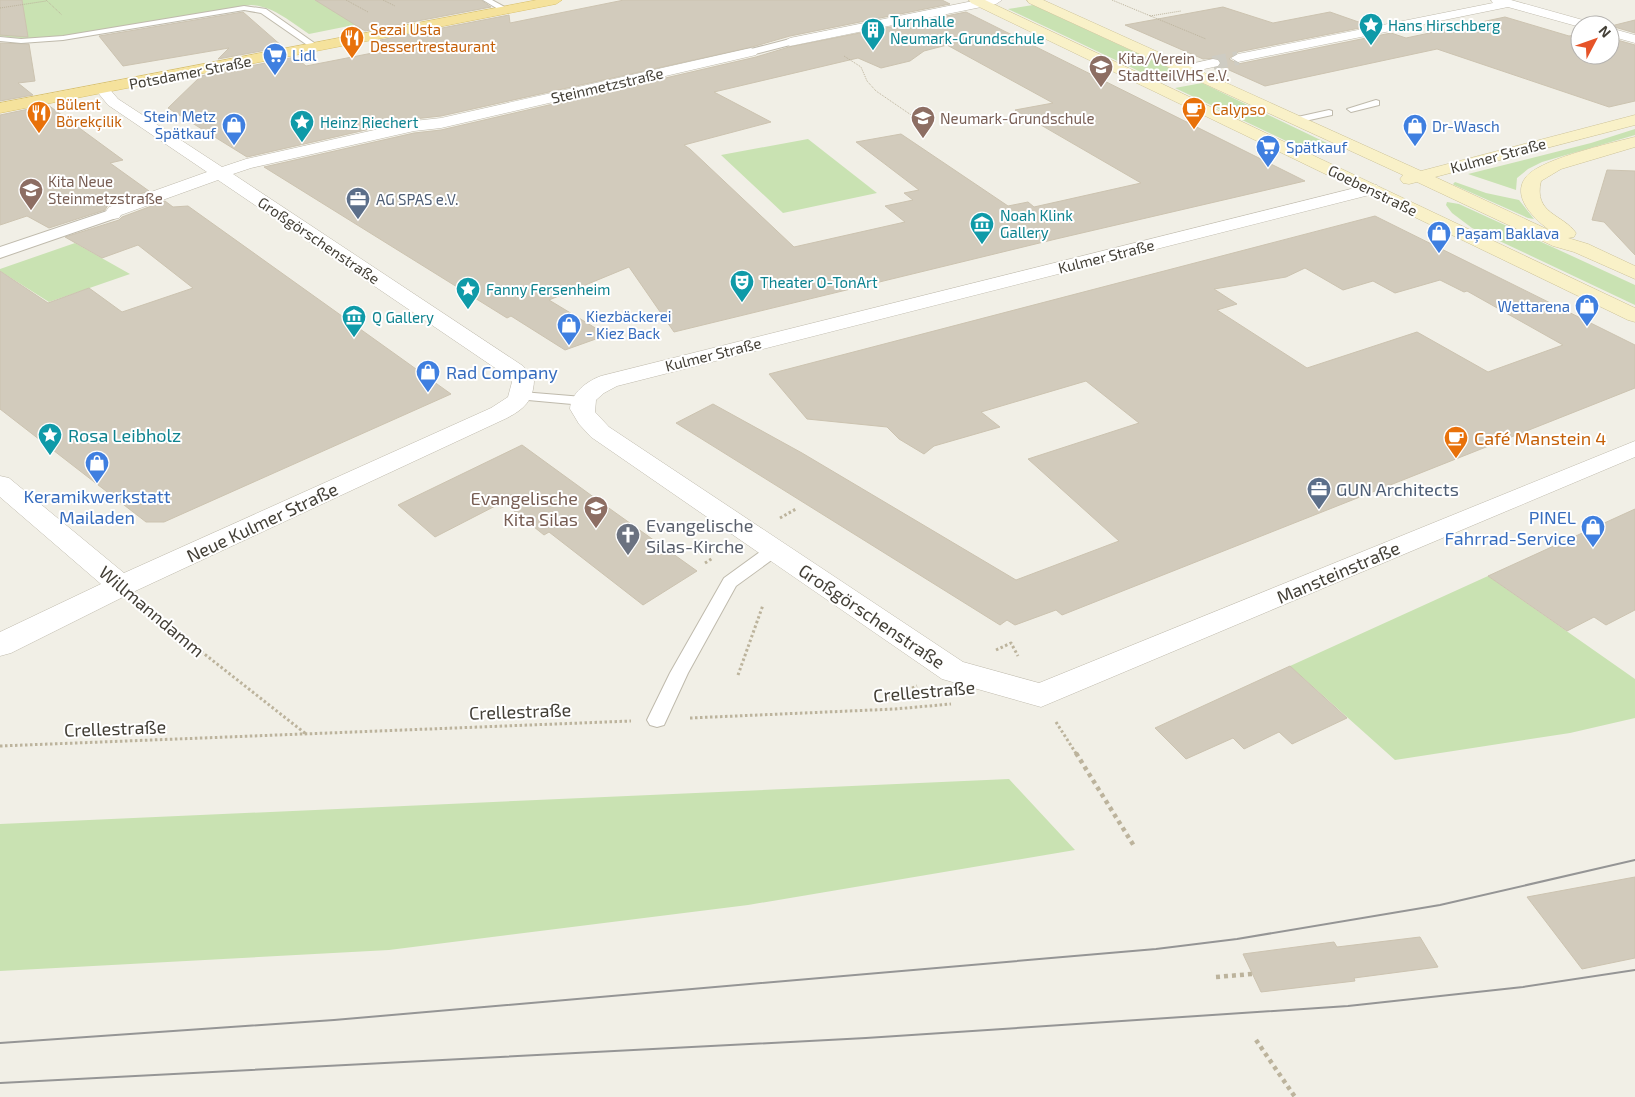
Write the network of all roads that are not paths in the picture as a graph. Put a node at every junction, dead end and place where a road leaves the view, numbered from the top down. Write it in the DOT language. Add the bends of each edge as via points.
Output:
graph roads {
  1 [pos="486,0"];
  2 [pos="556,0"];
  3 [pos="996,0"];
  4 [pos="1033,0"];
  5 [pos="978,1"];
  6 [pos="1503,2"];
  7 [pos="506,10"];
  8 [pos="1570,21"];
  9 [pos="1620,35"];
  10 [pos="0,39"];
  11 [pos="1635,39"];
  12 [pos="790,42"];
  13 [pos="316,47"];
  14 [pos="751,52"];
  15 [pos="1238,58"];
  16 [pos="1213,63"];
  17 [pos="1186,68"];
  18 [pos="102,89"];
  19 [pos="1376,103"];
  20 [pos="0,108"];
  21 [pos="1351,109"];
  22 [pos="1329,113"];
  23 [pos="1296,120"];
  24 [pos="1635,120"];
  25 [pos="1635,142"];
  26 [pos="1355,148"];
  27 [pos="1305,158"];
  28 [pos="219,173"];
  29 [pos="1418,177"];
  30 [pos="1371,189"];
  31 [pos="113,214"];
  32 [pos="1581,248"];
  33 [pos="0,253"];
  34 [pos="1635,273"];
  35 [pos="1635,316"];
  36 [pos="522,396"];
  37 [pos="583,401"];
  38 [pos="1635,448"];
  39 [pos="0,484"];
  40 [pos="774,550"];
  41 [pos="121,586"];
  42 [pos="0,645"];
  43 [pos="1041,695"];
  44 [pos="657,720"];
  1 -- 7 [label="lane"];
  2 -- 7 [label="main road, Potsdamer Straße"];
  3 -- 5 [label="street, Steinmetzstraße"];
  4 -- 17 [label="main road, Goebenstraße"];
  5 -- 12 [label="street, Steinmetzstraße"];
  5 -- 27 [label="main road, Goebenstraße"];
  6 -- 8 [label="street"];
  6 -- 15 [label="street"];
  7 -- 13 [label="main road, Potsdamer Straße"];
  9 -- 11 [label="street"];
  10 -- 13 [label="lane" via="63,39 177,22 235,8 257,8"];
  12 -- 14 [label="street, Steinmetzstraße"];
  13 -- 18 [label="main road, Potsdamer Straße"];
  14 -- 28 [label="street, Steinmetzstraße" via="450,121 256,161"];
  16 -- 17 [label="street"];
  17 -- 23 [label="main road, Goebenstraße"];
  18 -- 20 [label="main road, Potsdamer Straße"];
  18 -- 28 [label="street, Großgörschenstraße" via="113,102"];
  19 -- 21 [label="lane"];
  22 -- 23 [label="lane"];
  23 -- 26 [label="main road, Goebenstraße"];
  24 -- 29 [label="main road, Kulmer Straße"];
  25 -- 32 [label="main road, Kulmer Straße" via="1555,165 1534,179 1530,192 1535,208 1577,240"];
  26 -- 27 [label="main road" via="1335,155"];
  26 -- 29 [label="main road, Goebenstraße"];
  27 -- 30 [label="main road, Goebenstraße"];
  28 -- 31 [label="street, Steinmetzstraße"];
  28 -- 36 [label="street, Großgörschenstraße" via="515,371 523,381"];
  29 -- 30 [label="main road, Kulmer Straße"];
  29 -- 32 [label="main road, Goebenstraße" via="1560,242"];
  30 -- 35 [label="main road, Goebenstraße"];
  30 -- 37 [label="street, Kulmer Straße" via="609,381 598,385"];
  31 -- 33 [label="street"];
  32 -- 34 [label="main road, Goebenstraße"];
  36 -- 37 [label="lane"];
  36 -- 41 [label="street, Neue Kulmer Straße" via="500,413"];
  37 -- 40 [label="street, Großgörschenstraße" via="582,409 600,432"];
  38 -- 43 [label="street, Mansteinstraße"];
  39 -- 41 [label="street, Willmanndamm"];
  40 -- 43 [label="street, Großgörschenstraße" via="953,671"];
  40 -- 44 [label="lane" via="730,582 679,673"];
  41 -- 42 [label="street, Neue Kulmer Straße"];
}
